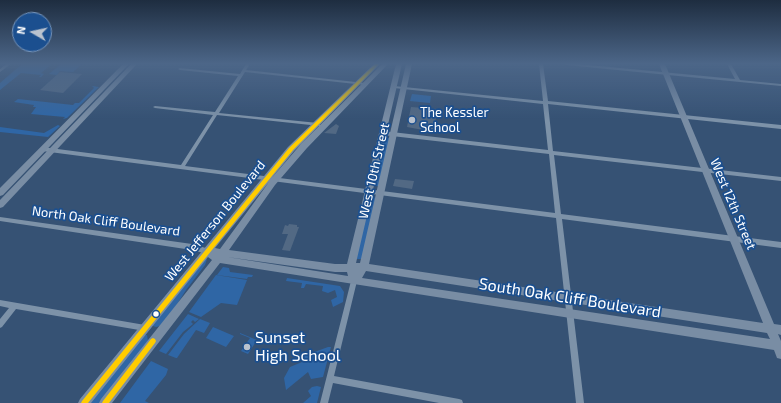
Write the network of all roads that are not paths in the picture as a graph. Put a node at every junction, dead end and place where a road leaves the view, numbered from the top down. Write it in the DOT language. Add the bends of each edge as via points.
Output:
graph roads {
  1 [pos="107,83"];
  2 [pos="116,83"];
  3 [pos="236,83"];
  4 [pos="362,83"];
  5 [pos="395,83"];
  6 [pos="405,83"];
  7 [pos="543,83"];
  8 [pos="669,83"];
  9 [pos="762,83"];
  10 [pos="781,85"];
  11 [pos="394,87"];
  12 [pos="404,88"];
  13 [pos="545,102"];
  14 [pos="155,107"];
  15 [pos="216,114"];
  16 [pos="682,117"];
  17 [pos="320,125"];
  18 [pos="781,127"];
  19 [pos="383,133"];
  20 [pos="394,134"];
  21 [pos="42,149"];
  22 [pos="51,150"];
  23 [pos="551,152"];
  24 [pos="182,167"];
  25 [pos="704,170"];
  26 [pos="267,178"];
  27 [pos="276,179"];
  28 [pos="781,179"];
  29 [pos="368,190"];
  30 [pos="381,192"];
  31 [pos="0,193"];
  32 [pos="1,202"];
  33 [pos="558,216"];
  34 [pos="0,219"];
  35 [pos="734,238"];
  36 [pos="781,245"];
  37 [pos="208,250"];
  38 [pos="220,255"];
  39 [pos="364,267"];
  40 [pos="350,268"];
  41 [pos="354,281"];
  42 [pos="568,299"];
  43 [pos="0,304"];
  44 [pos="14,306"];
  45 [pos="569,313"];
  46 [pos="0,325"];
  47 [pos="145,328"];
  48 [pos="771,328"];
  49 [pos="781,330"];
  50 [pos="157,336"];
  51 [pos="780,349"];
  52 [pos="330,379"];
  53 [pos="84,403"];
  54 [pos="105,403"];
  55 [pos="324,403"];
  56 [pos="459,403"];
  57 [pos="580,403"];
  1 -- 21 [label="street"];
  2 -- 22 [label="street"];
  3 -- 15 [label="street"];
  4 -- 17 [label="street, West Jefferson Boulevard"];
  5 -- 11 [label="street, West 10th Street"];
  6 -- 12 [label="street, West 10th Street"];
  7 -- 13 [label="street"];
  8 -- 16 [label="street, West 12th Street"];
  9 -- 10 [label="street"];
  11 -- 12 [label="street"];
  11 -- 19 [label="street, West 10th Street"];
  12 -- 13 [label="street"];
  12 -- 20 [label="street, West 10th Street"];
  13 -- 16 [label="street"];
  13 -- 23 [label="street"];
  14 -- 15 [label="street"];
  15 -- 17 [label="street"];
  15 -- 24 [label="street"];
  16 -- 18 [label="street"];
  16 -- 25 [label="street, West 12th Street"];
  17 -- 26 [label="street, West Jefferson Boulevard" via="291,149"];
  17 -- 27 [label="street, West Jefferson Boulevard"];
  19 -- 20 [label="street"];
  19 -- 29 [label="street, West 10th Street"];
  20 -- 23 [label="street"];
  20 -- 30 [label="street, West 10th Street"];
  21 -- 22 [label="street"];
  21 -- 31 [label="street"];
  22 -- 24 [label="street"];
  22 -- 32 [label="street"];
  23 -- 25 [label="street"];
  23 -- 33 [label="street"];
  24 -- 26 [label="street"];
  25 -- 28 [label="street"];
  25 -- 35 [label="street, West 12th Street"];
  26 -- 27 [label="street"];
  26 -- 37 [label="street, West Jefferson Boulevard"];
  27 -- 29 [label="street"];
  27 -- 38 [label="street, West Jefferson Boulevard"];
  29 -- 30 [label="street"];
  29 -- 40 [label="street, West 10th Street"];
  30 -- 33 [label="street"];
  30 -- 39 [label="street, West 10th Street"];
  33 -- 35 [label="street"];
  33 -- 42 [label="street"];
  34 -- 37 [label="street, North Oak Cliff Boulevard"];
  35 -- 36 [label="street"];
  35 -- 48 [label="street, West 12th Street"];
  37 -- 38 [label="street"];
  37 -- 47 [label="street, West Jefferson Boulevard"];
  38 -- 40 [label="street"];
  38 -- 41 [label="street"];
  38 -- 50 [label="street, West Jefferson Boulevard"];
  39 -- 40 [label="street"];
  39 -- 41 [label="street, West 10th Street"];
  39 -- 42 [label="street, South Oak Cliff Boulevard"];
  40 -- 41 [label="street"];
  41 -- 45 [label="street, South Oak Cliff Boulevard"];
  41 -- 52 [label="street, West 10th Street"];
  42 -- 45 [label="street"];
  42 -- 48 [label="street, South Oak Cliff Boulevard"];
  43 -- 44 [label="street"];
  44 -- 46 [label="street"];
  44 -- 47 [label="street"];
  45 -- 51 [label="street, South Oak Cliff Boulevard"];
  45 -- 57 [label="street"];
  47 -- 50 [label="street"];
  47 -- 53 [label="street, West Jefferson Boulevard"];
  48 -- 49 [label="street, South Oak Cliff Boulevard"];
  48 -- 51 [label="street, West 12th Street"];
  50 -- 54 [label="street, West Jefferson Boulevard"];
  52 -- 55 [label="street, West 10th Street"];
  52 -- 56 [label="street"];
}
